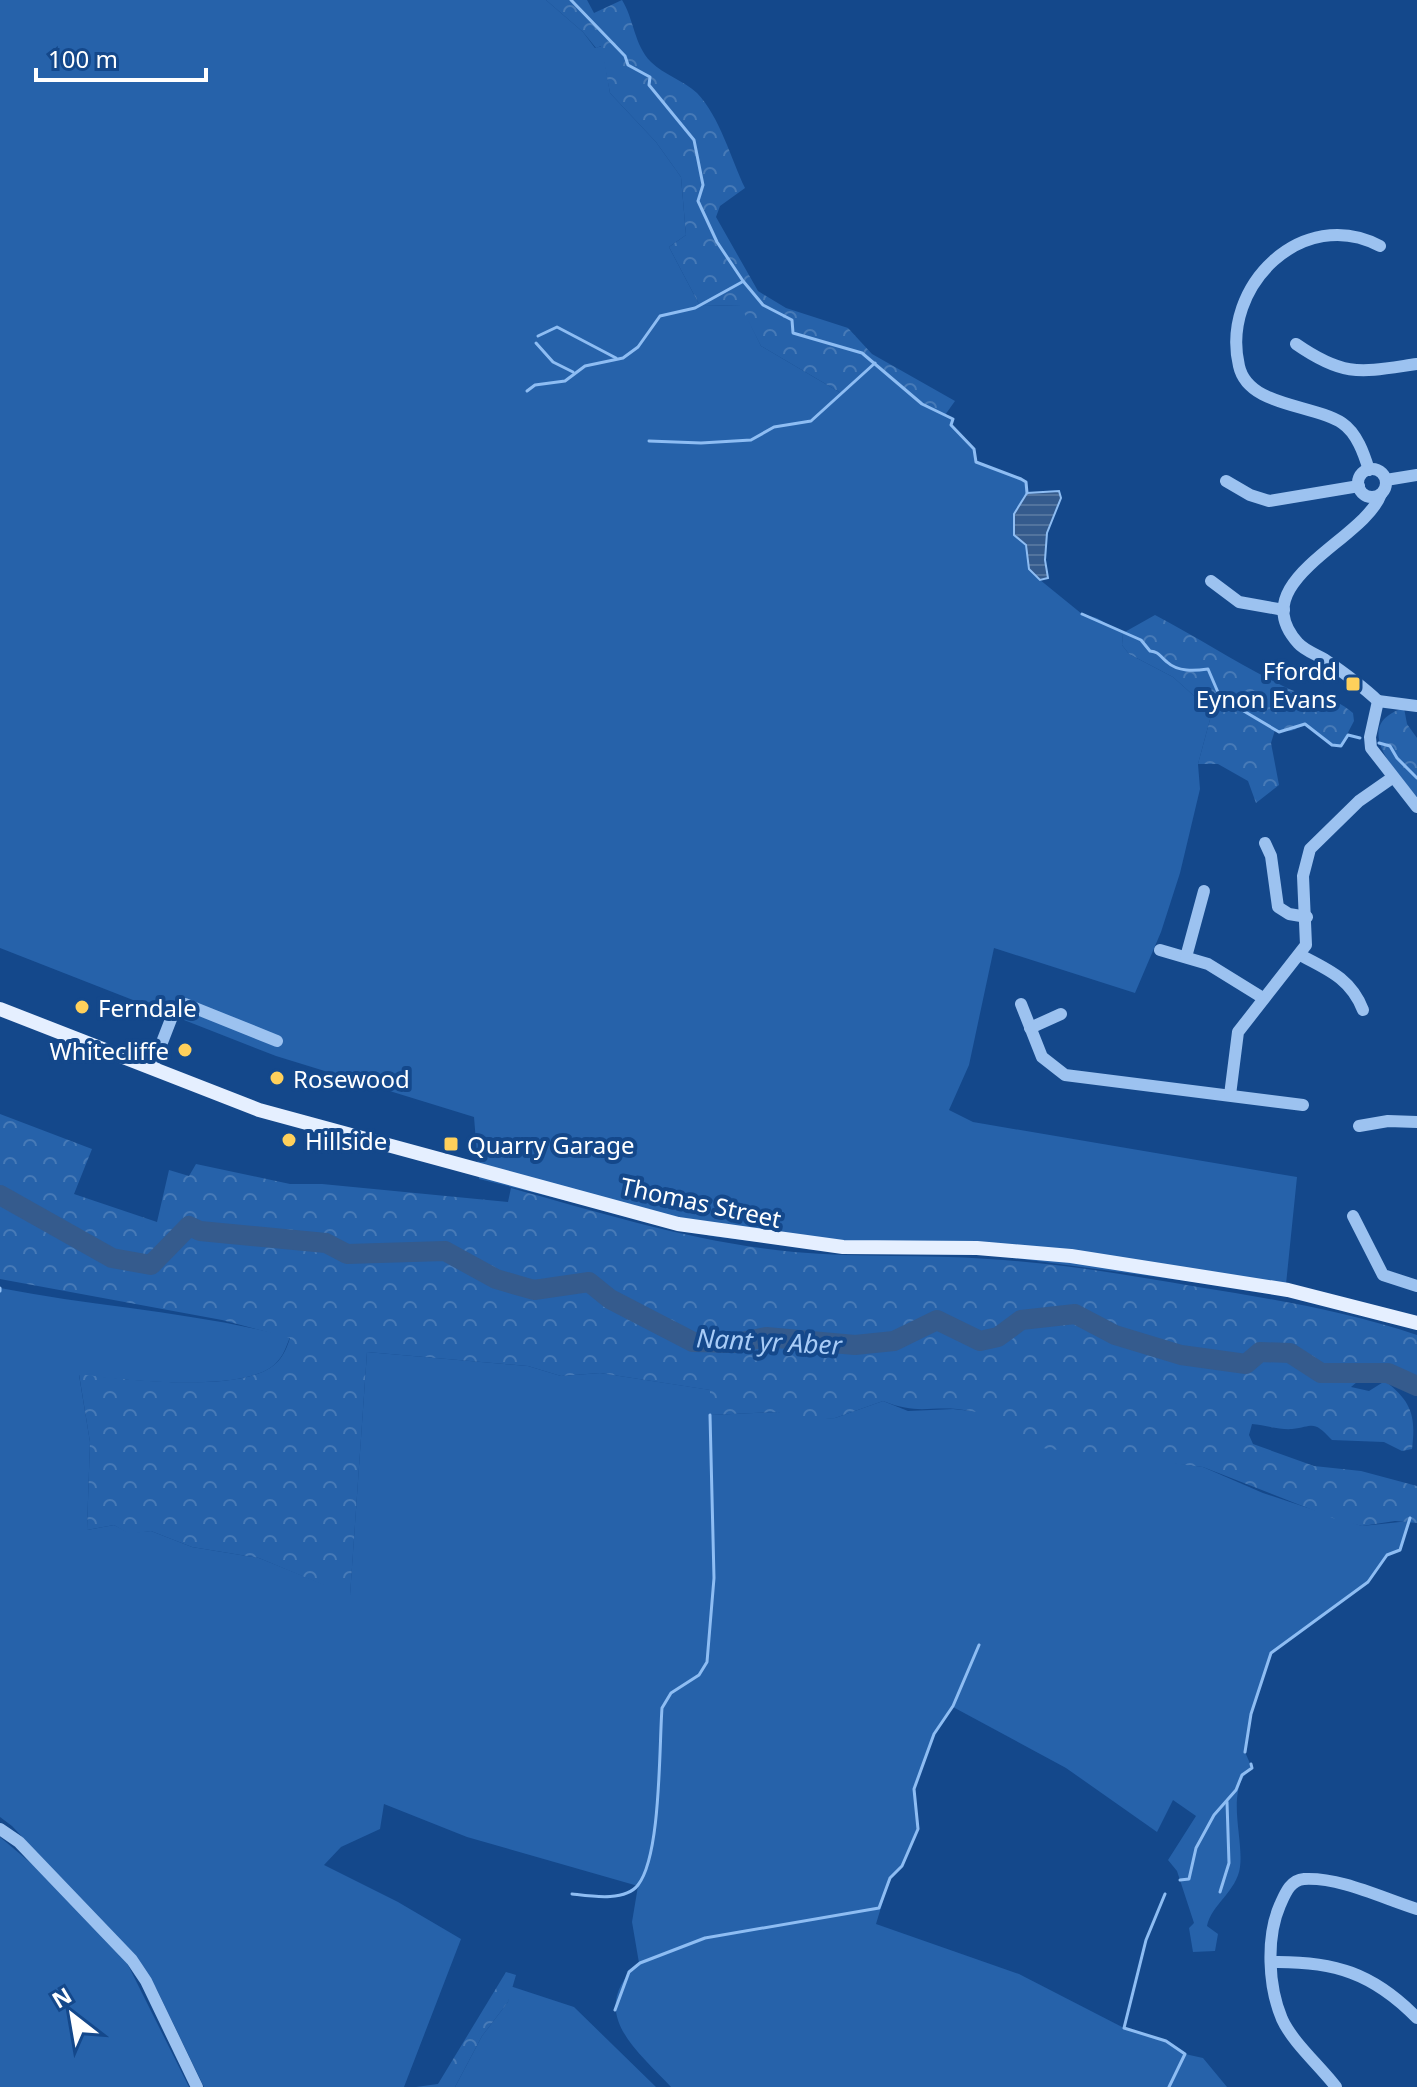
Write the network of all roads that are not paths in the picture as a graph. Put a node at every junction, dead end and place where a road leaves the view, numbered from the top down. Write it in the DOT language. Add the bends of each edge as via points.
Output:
graph roads {
  1 [pos="1380,246"];
  2 [pos="1296,344"];
  3 [pos="1417,364"];
  4 [pos="1369,470"];
  5 [pos="1417,475"];
  6 [pos="1386,480"];
  7 [pos="1226,481"];
  8 [pos="1362,491"];
  9 [pos="1381,494"];
  10 [pos="1363,519"];
  11 [pos="1211,581"];
  12 [pos="1284,610"];
  13 [pos="1378,701"];
  14 [pos="1417,706"];
  15 [pos="1392,778"];
  16 [pos="1417,807"];
  17 [pos="1265,843"];
  18 [pos="1204,891"];
  19 [pos="1307,917"];
  20 [pos="1160,950"];
  21 [pos="1300,955"];
  22 [pos="1186,957"];
  23 [pos="1263,998"];
  24 [pos="1021,1004"];
  25 [pos="0,1009"];
  26 [pos="1363,1010"];
  27 [pos="1061,1014"];
  28 [pos="1030,1028"];
  29 [pos="277,1041"];
  30 [pos="152,1068"];
  31 [pos="1230,1095"];
  32 [pos="1303,1105"];
  33 [pos="1417,1122"];
  34 [pos="1359,1126"];
  35 [pos="1353,1216"];
  36 [pos="1417,1286"];
  37 [pos="1417,1323"];
  38 [pos="0,1829"];
  39 [pos="1417,1909"];
  40 [pos="1272,1962"];
  41 [pos="1417,2018"];
  42 [pos="197,2087"];
  43 [pos="1336,2087"];
  1 -- 4 [label="street" via="1346,235 1295,246 1247,290 1238,315 1238,358 1245,381 1260,392 1343,423 1361,447"];
  2 -- 3 [label="street" via="1357,373"];
  4 -- 6 [label="street"];
  4 -- 8 [label="street" via="1360,476"];
  5 -- 6 [label="street"];
  6 -- 9 [label="street"];
  7 -- 8 [label="street" via="1269,501"];
  8 -- 9 [label="street"];
  8 -- 10 [label="street"];
  9 -- 10 [label="street"];
  10 -- 12 [label="street" via="1291,582"];
  11 -- 12 [label="street" via="1239,602"];
  12 -- 13 [label="street" via="1288,630 1300,646"];
  13 -- 14 [label="street"];
  13 -- 15 [label="street" via="1370,743"];
  15 -- 16 [label="street"];
  15 -- 19 [label="street" via="1359,801 1310,849 1303,876"];
  17 -- 19 [label="street" via="1278,907"];
  18 -- 22 [label="street"];
  19 -- 21 [label="street" via="1306,945"];
  20 -- 22 [label="street"];
  21 -- 23 [label="street"];
  21 -- 26 [label="street" via="1345,979"];
  22 -- 23 [label="street" via="1218,969"];
  23 -- 31 [label="street" via="1238,1032"];
  24 -- 28 [label="street"];
  25 -- 30 [label="main road, Thomas Street"];
  27 -- 28 [label="street"];
  28 -- 31 [label="street" via="1042,1057 1065,1075"];
  29 -- 30 [label="street" via="185,1004 173,1014"];
  30 -- 37 [label="main road, Thomas Street" via="259,1110 721,1233 843,1247 977,1248 1071,1256 1288,1290"];
  31 -- 32 [label="street"];
  33 -- 34 [label="street"];
  35 -- 36 [label="street" via="1383,1275"];
  38 -- 42 [label="street" via="19,1842 132,1960"];
  39 -- 40 [label="street" via="1333,1883 1301,1879 1289,1886 1277,1912 1270,1936"];
  40 -- 41 [label="street" via="1333,1966 1368,1978"];
  40 -- 43 [label="street" via="1283,2020"];
}
